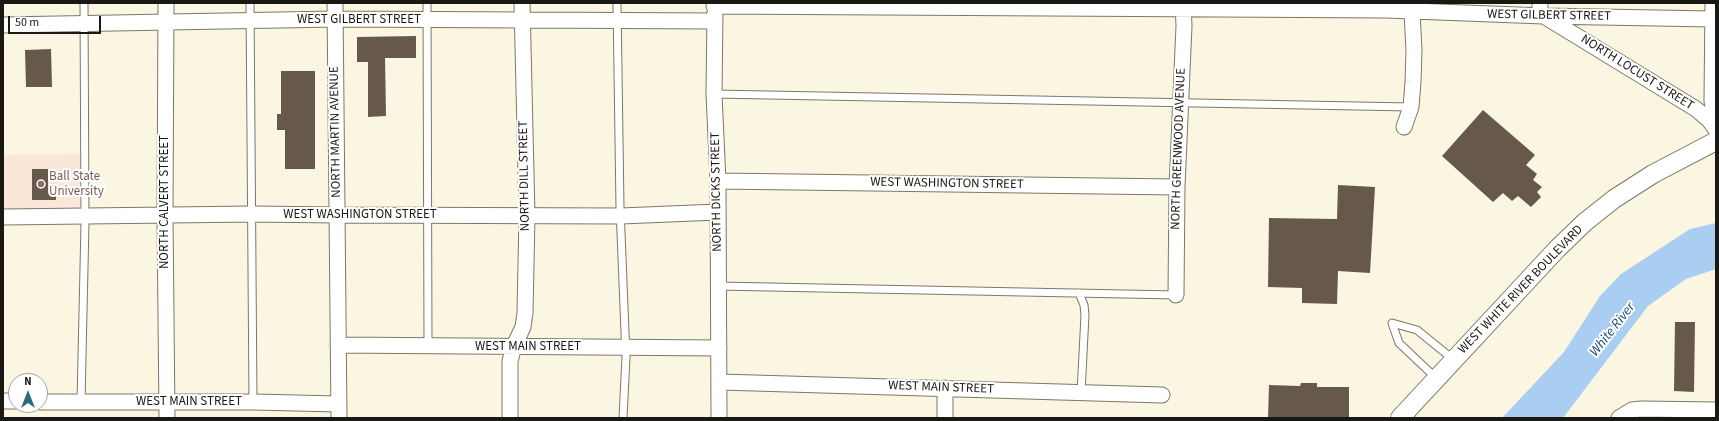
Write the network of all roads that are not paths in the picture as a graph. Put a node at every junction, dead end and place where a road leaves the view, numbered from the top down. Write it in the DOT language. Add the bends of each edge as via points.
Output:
graph roads {
  1 [pos="84,3"];
  2 [pos="166,3"];
  3 [pos="250,3"];
  4 [pos="335,3"];
  5 [pos="427,3"];
  6 [pos="522,3"];
  7 [pos="617,3"];
  8 [pos="1713,3"];
  9 [pos="714,4"];
  10 [pos="1183,6"];
  11 [pos="1386,7"];
  12 [pos="1542,10"];
  13 [pos="1412,12"];
  14 [pos="335,19"];
  15 [pos="1712,19"];
  16 [pos="251,20"];
  17 [pos="427,20"];
  18 [pos="166,21"];
  19 [pos="523,21"];
  20 [pos="715,21"];
  21 [pos="618,22"];
  22 [pos="84,23"];
  23 [pos="3,25"];
  24 [pos="714,94"];
  25 [pos="1180,103"];
  26 [pos="1411,107"];
  27 [pos="1716,124"];
  28 [pos="1404,127"];
  29 [pos="1716,130"];
  30 [pos="1716,140"];
  31 [pos="718,181"];
  32 [pos="1177,187"];
  33 [pos="718,212"];
  34 [pos="252,214"];
  35 [pos="165,215"];
  36 [pos="337,215"];
  37 [pos="429,215"];
  38 [pos="526,216"];
  39 [pos="621,216"];
  40 [pos="3,217"];
  41 [pos="85,217"];
  42 [pos="718,286"];
  43 [pos="1079,293"];
  44 [pos="1176,295"];
  45 [pos="338,345"];
  46 [pos="428,346"];
  47 [pos="514,346"];
  48 [pos="625,347"];
  49 [pos="719,348"];
  50 [pos="1454,360"];
  51 [pos="1437,379"];
  52 [pos="720,382"];
  53 [pos="945,388"];
  54 [pos="1081,393"];
  55 [pos="1162,395"];
  56 [pos="48,402"];
  57 [pos="81,402"];
  58 [pos="166,402"];
  59 [pos="253,402"];
  60 [pos="1716,410"];
  61 [pos="339,411"];
  62 [pos="166,418"];
  63 [pos="510,418"];
  64 [pos="623,418"];
  65 [pos="719,418"];
  66 [pos="944,418"];
  67 [pos="1400,418"];
  68 [pos="1619,418"];
  1 -- 22 [label="lane"];
  2 -- 18 [label="street, NORTH CALVERT STREET"];
  3 -- 16 [label="lane"];
  4 -- 14 [label="street, NORTH MARTIN AVENUE"];
  5 -- 17 [label="lane"];
  6 -- 19 [label="street, NORTH DILL STREET"];
  7 -- 21 [label="lane"];
  8 -- 15 [label="street"];
  9 -- 10 [label="street, WEST GILBERT STREET"];
  9 -- 20 [label="street, NORTH DICKS STREET"];
  10 -- 11 [label="street, WEST GILBERT STREET"];
  10 -- 25 [label="street, NORTH GREENWOOD AVENUE"];
  11 -- 13 [label="street, WEST GILBERT STREET"];
  12 -- 13 [label="street, WEST GILBERT STREET"];
  12 -- 15 [label="street, WEST GILBERT STREET"];
  12 -- 29 [label="street, NORTH LOCUST STREET" via="1696,109"];
  13 -- 26 [label="street" via="1414,50"];
  14 -- 16 [label="street, WEST GILBERT STREET"];
  14 -- 17 [label="street, WEST GILBERT STREET"];
  14 -- 36 [label="street, NORTH MARTIN AVENUE"];
  15 -- 27 [label="street" via="1712,101"];
  16 -- 18 [label="street, WEST GILBERT STREET"];
  16 -- 34 [label="lane"];
  17 -- 19 [label="street, WEST GILBERT STREET"];
  17 -- 37 [label="lane"];
  18 -- 22 [label="street, WEST GILBERT STREET"];
  18 -- 35 [label="street, NORTH CALVERT STREET"];
  19 -- 21 [label="street, WEST GILBERT STREET"];
  19 -- 38 [label="street, NORTH DILL STREET"];
  20 -- 21 [label="street, WEST GILBERT STREET"];
  20 -- 24 [label="street, NORTH DICKS STREET"];
  21 -- 39 [label="lane"];
  22 -- 23 [label="street, WEST GILBERT STREET"];
  22 -- 41 [label="lane"];
  24 -- 25 [label="lane"];
  24 -- 31 [label="street, NORTH DICKS STREET"];
  25 -- 26 [label="lane"];
  25 -- 32 [label="street, NORTH GREENWOOD AVENUE"];
  26 -- 28 [label="street"];
  30 -- 50 [label="street, WEST WHITE RIVER BOULEVARD" via="1653,174 1614,199 1585,222 1556,249"];
  31 -- 32 [label="street, WEST WASHINGTON STREET"];
  31 -- 33 [label="street, NORTH DICKS STREET"];
  32 -- 44 [label="street, NORTH GREENWOOD AVENUE"];
  33 -- 39 [label="street, WEST WASHINGTON STREET"];
  33 -- 42 [label="street, NORTH DICKS STREET"];
  34 -- 35 [label="street, WEST WASHINGTON STREET"];
  34 -- 36 [label="street, WEST WASHINGTON STREET"];
  34 -- 59 [label="lane"];
  35 -- 41 [label="street, WEST WASHINGTON STREET"];
  35 -- 58 [label="street, NORTH CALVERT STREET"];
  36 -- 37 [label="street, WEST WASHINGTON STREET"];
  36 -- 45 [label="street, NORTH MARTIN AVENUE"];
  37 -- 38 [label="street, WEST WASHINGTON STREET"];
  37 -- 46 [label="lane"];
  38 -- 39 [label="street, WEST WASHINGTON STREET"];
  38 -- 47 [label="street, NORTH DILL STREET" via="525,313 523,326"];
  39 -- 48 [label="lane"];
  40 -- 41 [label="street, WEST WASHINGTON STREET"];
  41 -- 57 [label="lane"];
  42 -- 43 [label="lane"];
  42 -- 49 [label="street, NORTH DICKS STREET"];
  43 -- 44 [label="lane"];
  43 -- 54 [label="lane" via="1085,314"];
  45 -- 46 [label="street, WEST MAIN STREET"];
  45 -- 61 [label="street, NORTH MARTIN AVENUE"];
  46 -- 47 [label="street, WEST MAIN STREET"];
  47 -- 48 [label="street, WEST MAIN STREET"];
  47 -- 63 [label="street, NORTH DILL STREET" via="510,360"];
  48 -- 49 [label="street, WEST MAIN STREET"];
  48 -- 64 [label="lane"];
  49 -- 52 [label="street, NORTH DICKS STREET"];
  50 -- 51 [label="street, WEST WHITE RIVER BOULEVARD"];
  50 -- 51 [label="lane" via="1417,330 1392,323 1399,343"];
  51 -- 67 [label="street, WEST WHITE RIVER BOULEVARD"];
  52 -- 53 [label="street, WEST MAIN STREET"];
  52 -- 65 [label="street, NORTH DICKS STREET"];
  53 -- 54 [label="street, WEST MAIN STREET"];
  53 -- 66 [label="street"];
  54 -- 55 [label="street, WEST MAIN STREET"];
  56 -- 57 [label="street, WEST MAIN STREET"];
  57 -- 58 [label="street, WEST MAIN STREET"];
  58 -- 59 [label="street, WEST MAIN STREET"];
  58 -- 62 [label="street, NORTH CALVERT STREET"];
  59 -- 61 [label="street, WEST MAIN STREET"];
  60 -- 68 [label="street" via="1641,409 1632,410"];
}
